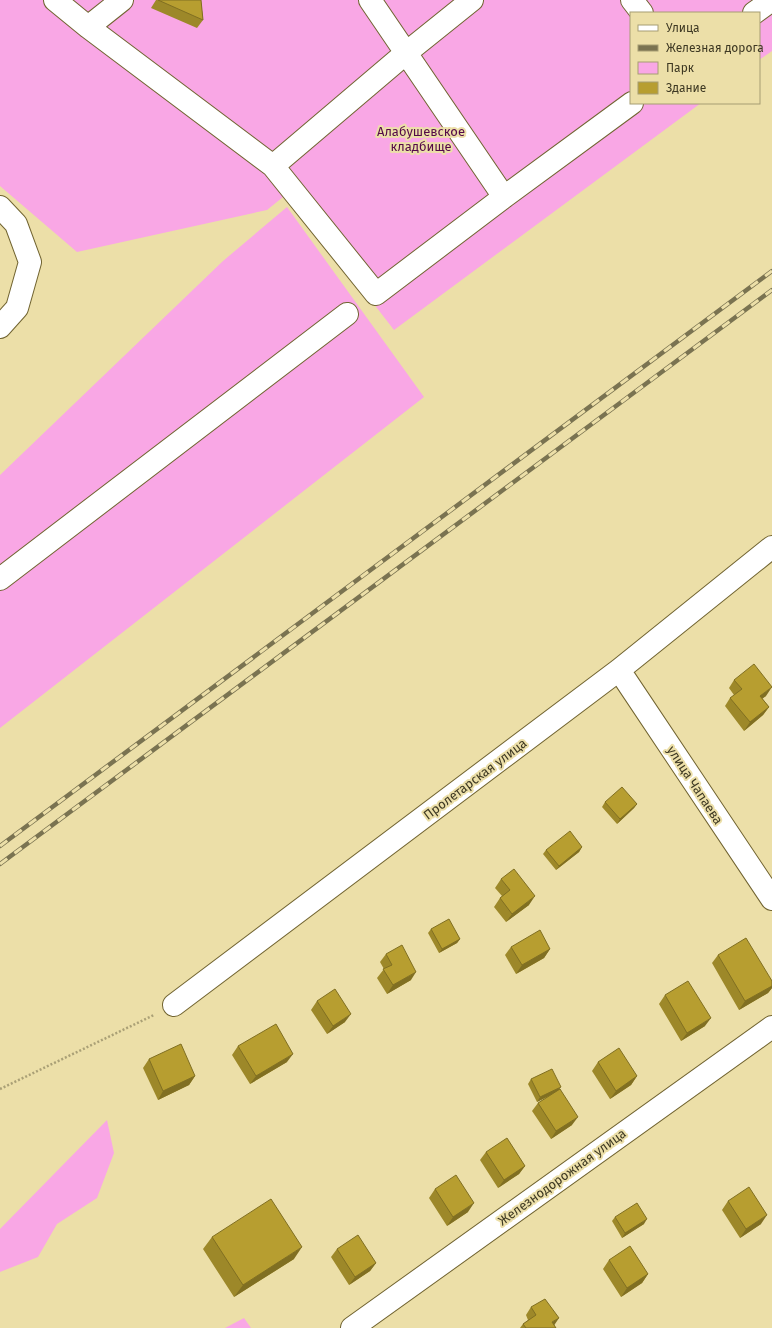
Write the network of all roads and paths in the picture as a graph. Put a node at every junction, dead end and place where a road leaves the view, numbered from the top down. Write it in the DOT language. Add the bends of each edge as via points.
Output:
graph roads {
  1 [pos="55,0"];
  2 [pos="122,0"];
  3 [pos="370,0"];
  4 [pos="472,0"];
  5 [pos="632,0"];
  6 [pos="772,0"];
  7 [pos="641,12"];
  8 [pos="755,12"];
  9 [pos="88,27"];
  10 [pos="406,53"];
  11 [pos="631,104"];
  12 [pos="272,166"];
  13 [pos="504,197"];
  14 [pos="0,207"];
  15 [pos="347,314"];
  16 [pos="0,327"];
  17 [pos="772,547"];
  18 [pos="0,579"];
  19 [pos="619,670"];
  20 [pos="772,899"];
  21 [pos="174,1005"];
  22 [pos="772,1027"];
  23 [pos="0,1089"];
  24 [pos="352,1328"];
  1 -- 9 [label="street"];
  2 -- 9 [label="street"];
  3 -- 10 [label="street"];
  4 -- 10 [label="street"];
  5 -- 7 [label="street"];
  6 -- 8 [label="street"];
  9 -- 12 [label="street"];
  10 -- 12 [label="street"];
  10 -- 13 [label="street"];
  11 -- 13 [label="street"];
  12 -- 13 [label="street" via="376,294"];
  14 -- 16 [label="street" via="16,224 30,262 17,308"];
  15 -- 18 [label="street"];
  17 -- 19 [label="street, Пролетарская улица"];
  19 -- 20 [label="street, улица Чапаева"];
  19 -- 21 [label="street, Пролетарская улица"];
  21 -- 23 [label="path"];
  22 -- 24 [label="street, Железнодорожная улица"];
}
